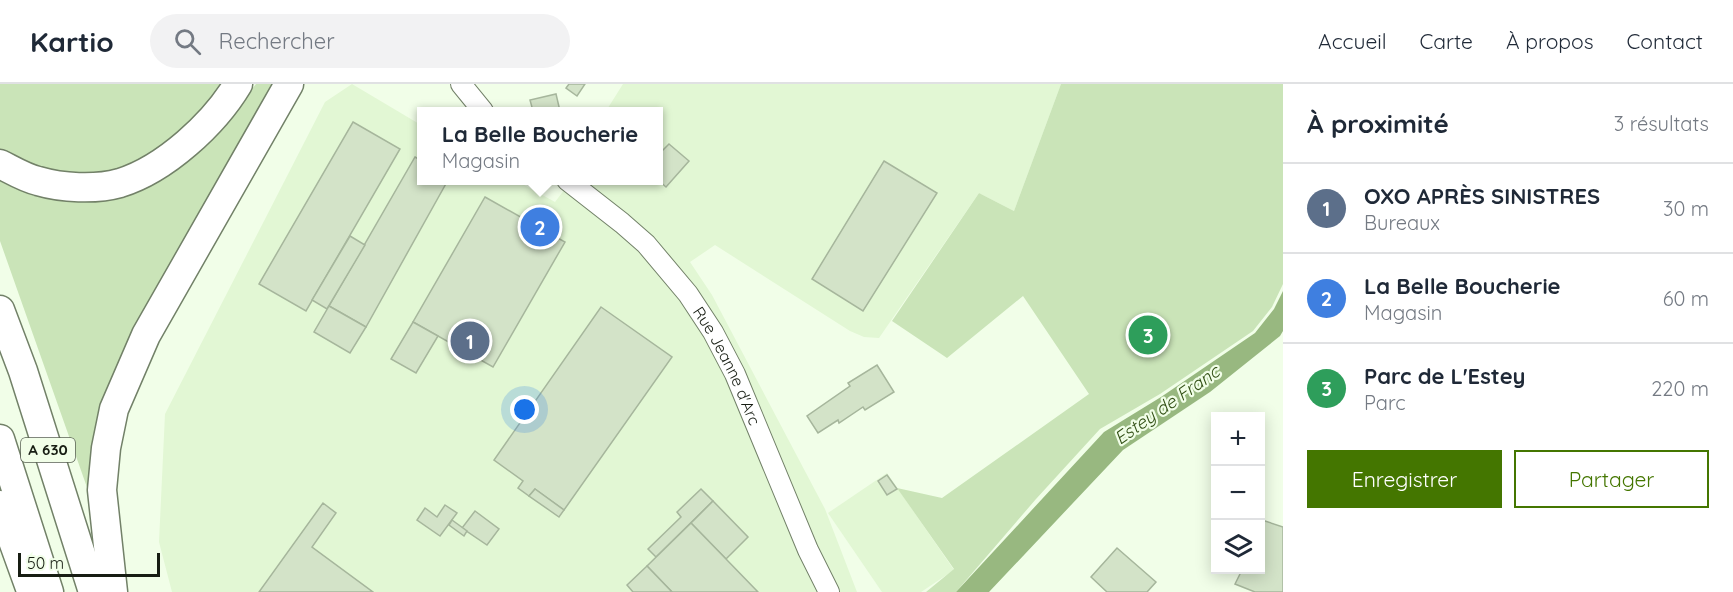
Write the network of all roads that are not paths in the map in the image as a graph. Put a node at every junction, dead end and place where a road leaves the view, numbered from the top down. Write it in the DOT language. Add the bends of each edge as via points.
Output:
graph roads {
  1 [pos="238,84"];
  2 [pos="461,84"];
  3 [pos="288,90"];
  4 [pos="480,107"];
  5 [pos="0,164"];
  6 [pos="573,185"];
  7 [pos="0,310"];
  8 [pos="0,439"];
  9 [pos="0,505"];
  10 [pos="32,592"];
  11 [pos="49,592"];
  12 [pos="93,592"];
  13 [pos="113,592"];
  14 [pos="829,592"];
  1 -- 5 [label="highway" via="193,138 154,167 120,183 82,187 37,181"];
  2 -- 4 [label="street"];
  3 -- 13 [label="highway" via="146,335 114,409 102,490"];
  6 -- 14 [label="street, Rue Jeanne d'Arc" via="646,244 688,294 712,332 735,375"];
  7 -- 12 [label="highway, A 630"];
  8 -- 11 [label="highway, A 630"];
  9 -- 10 [label="highway"];
}
